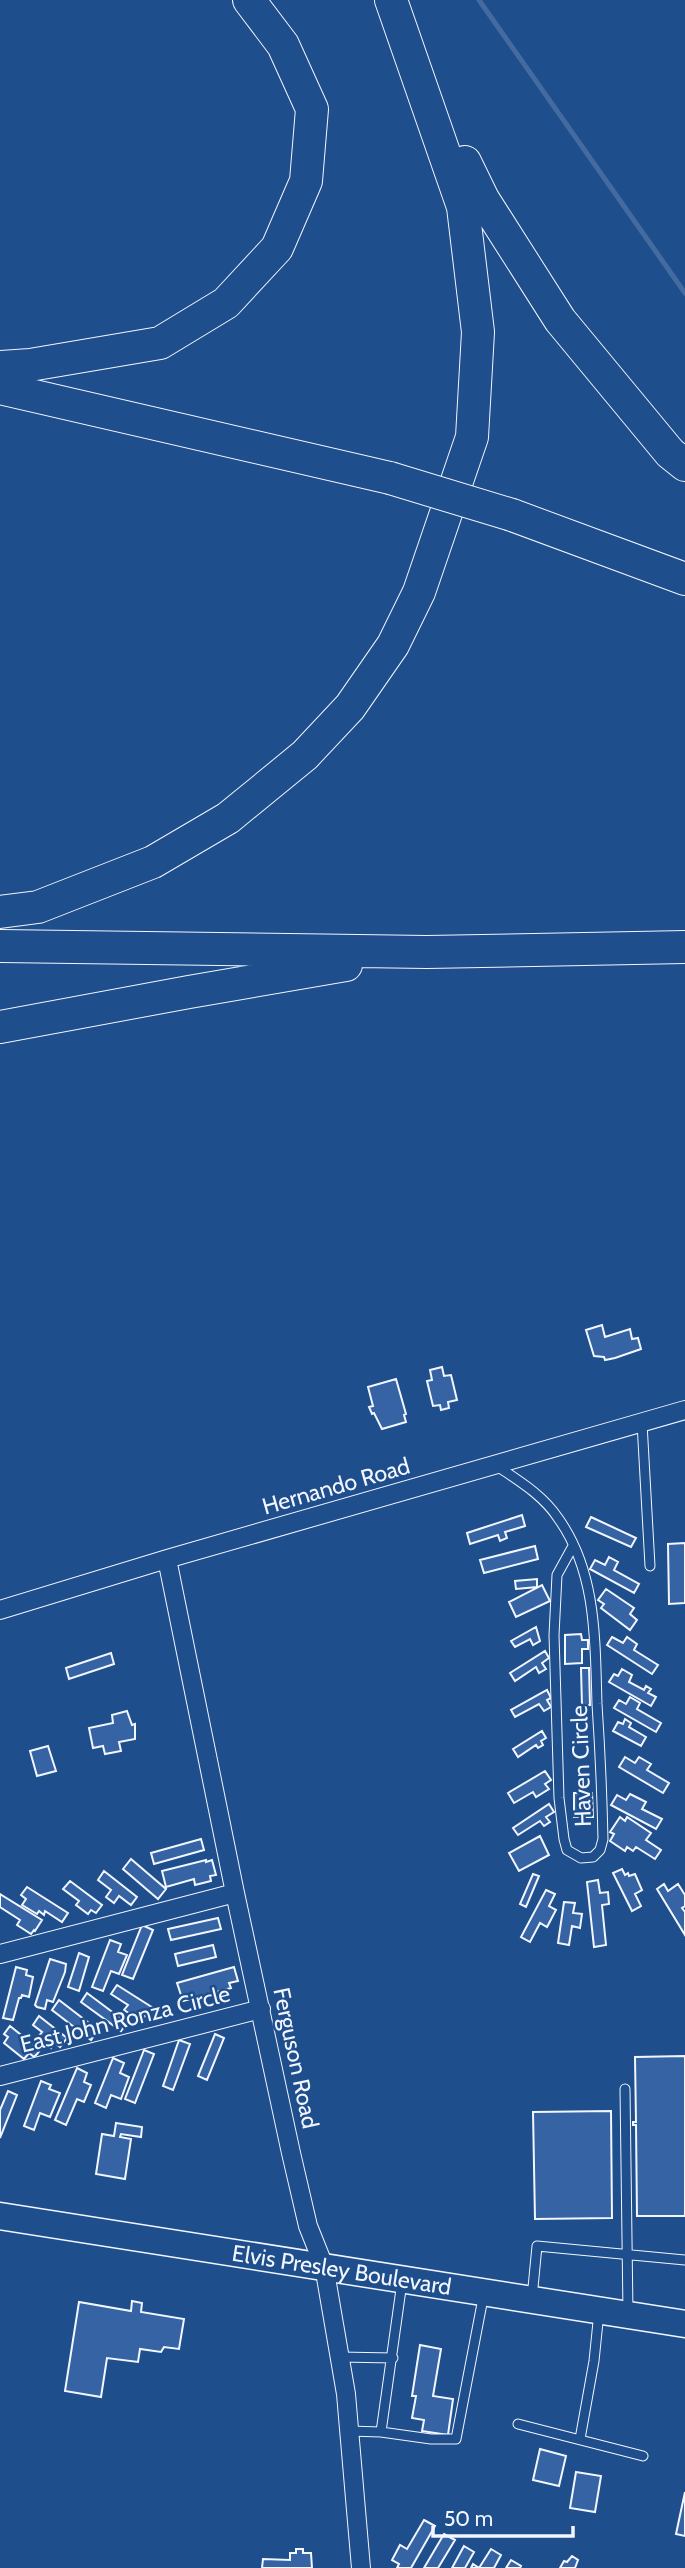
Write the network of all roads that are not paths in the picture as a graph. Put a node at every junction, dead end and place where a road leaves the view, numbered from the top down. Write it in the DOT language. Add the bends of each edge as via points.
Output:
graph roads {
  1 [pos="249,0"];
  2 [pos="391,0"];
  3 [pos="404,35"];
  4 [pos="0,367"];
  5 [pos="0,388"];
  6 [pos="685,465"];
  7 [pos="685,579"];
  8 [pos="0,912"];
  9 [pos="0,946"];
  10 [pos="685,947"];
  11 [pos="427,952"];
  12 [pos="0,1027"];
  13 [pos="685,1410"];
  14 [pos="642,1423"];
  15 [pos="497,1466"];
  16 [pos="573,1546"];
  17 [pos="167,1559"];
  18 [pos="650,1566"];
  19 [pos="0,1610"];
  20 [pos="235,1893"];
  21 [pos="0,1954"];
  22 [pos="261,2009"];
  23 [pos="0,2076"];
  24 [pos="625,2089"];
  25 [pos="0,2216"];
  26 [pos="627,2255"];
  27 [pos="685,2260"];
  28 [pos="324,2266"];
  29 [pos="402,2279"];
  30 [pos="484,2292"];
  31 [pos="532,2300"];
  32 [pos="599,2310"];
  33 [pos="628,2315"];
  34 [pos="685,2324"];
  35 [pos="340,2357"];
  36 [pos="393,2358"];
  37 [pos="518,2424"];
  38 [pos="349,2431"];
  39 [pos="381,2431"];
  40 [pos="580,2439"];
  41 [pos="643,2456"];
  42 [pos="361,2568"];
  1 -- 4 [label="highway" via="283,45 312,109 306,181 278,248 226,303 160,343"];
  2 -- 3 [label="highway"];
  3 -- 6 [label="highway" via="483,199 559,320"];
  3 -- 8 [label="highway" via="463,207 478,332 472,437 419,592 393,645 350,707 305,755 228,818 153,862 38,907"];
  5 -- 7 [label="highway, bridge" via="390,478 512,515"];
  9 -- 11 [label="highway"];
  10 -- 11 [label="highway"];
  11 -- 12 [label="highway"];
  13 -- 14 [label="street, Hernando Road"];
  14 -- 15 [label="street, Hernando Road"];
  14 -- 18 [label="lane"];
  15 -- 16 [label="lane, Haven Circle" via="531,1489 559,1518"];
  15 -- 17 [label="street, Hernando Road"];
  16 -- 16 [label="lane, Haven Circle" via="557,1575 555,1681 564,1839 567,1850 581,1858 593,1857 603,1839 596,1644 589,1589"];
  17 -- 19 [label="street, Hernando Road"];
  17 -- 20 [label="street, Ferguson Road"];
  20 -- 21 [label="street"];
  20 -- 22 [label="street, Ferguson Road"];
  22 -- 23 [label="street, East John Ronza Circle"];
  22 -- 28 [label="street, Ferguson Road" via="308,2226"];
  24 -- 26 [label="lane"];
  25 -- 28 [label="main road, Elvis Presley Boulevard"];
  26 -- 27 [label="lane"];
  26 -- 31 [label="lane" via="537,2246"];
  26 -- 33 [label="lane"];
  28 -- 29 [label="main road, Elvis Presley Boulevard"];
  28 -- 35 [label="street, Ferguson Road"];
  29 -- 30 [label="main road, Elvis Presley Boulevard"];
  29 -- 36 [label="lane"];
  30 -- 31 [label="main road, Elvis Presley Boulevard"];
  30 -- 39 [label="lane" via="456,2439"];
  31 -- 32 [label="main road, Elvis Presley Boulevard"];
  32 -- 33 [label="main road, Elvis Presley Boulevard"];
  32 -- 40 [label="lane"];
  33 -- 34 [label="main road, Elvis Presley Boulevard"];
  35 -- 36 [label="lane"];
  35 -- 38 [label="street, Ferguson Road"];
  36 -- 39 [label="lane"];
  37 -- 40 [label="lane"];
  38 -- 39 [label="lane"];
  38 -- 42 [label="street, Ferguson Road"];
  40 -- 41 [label="lane"];
}
